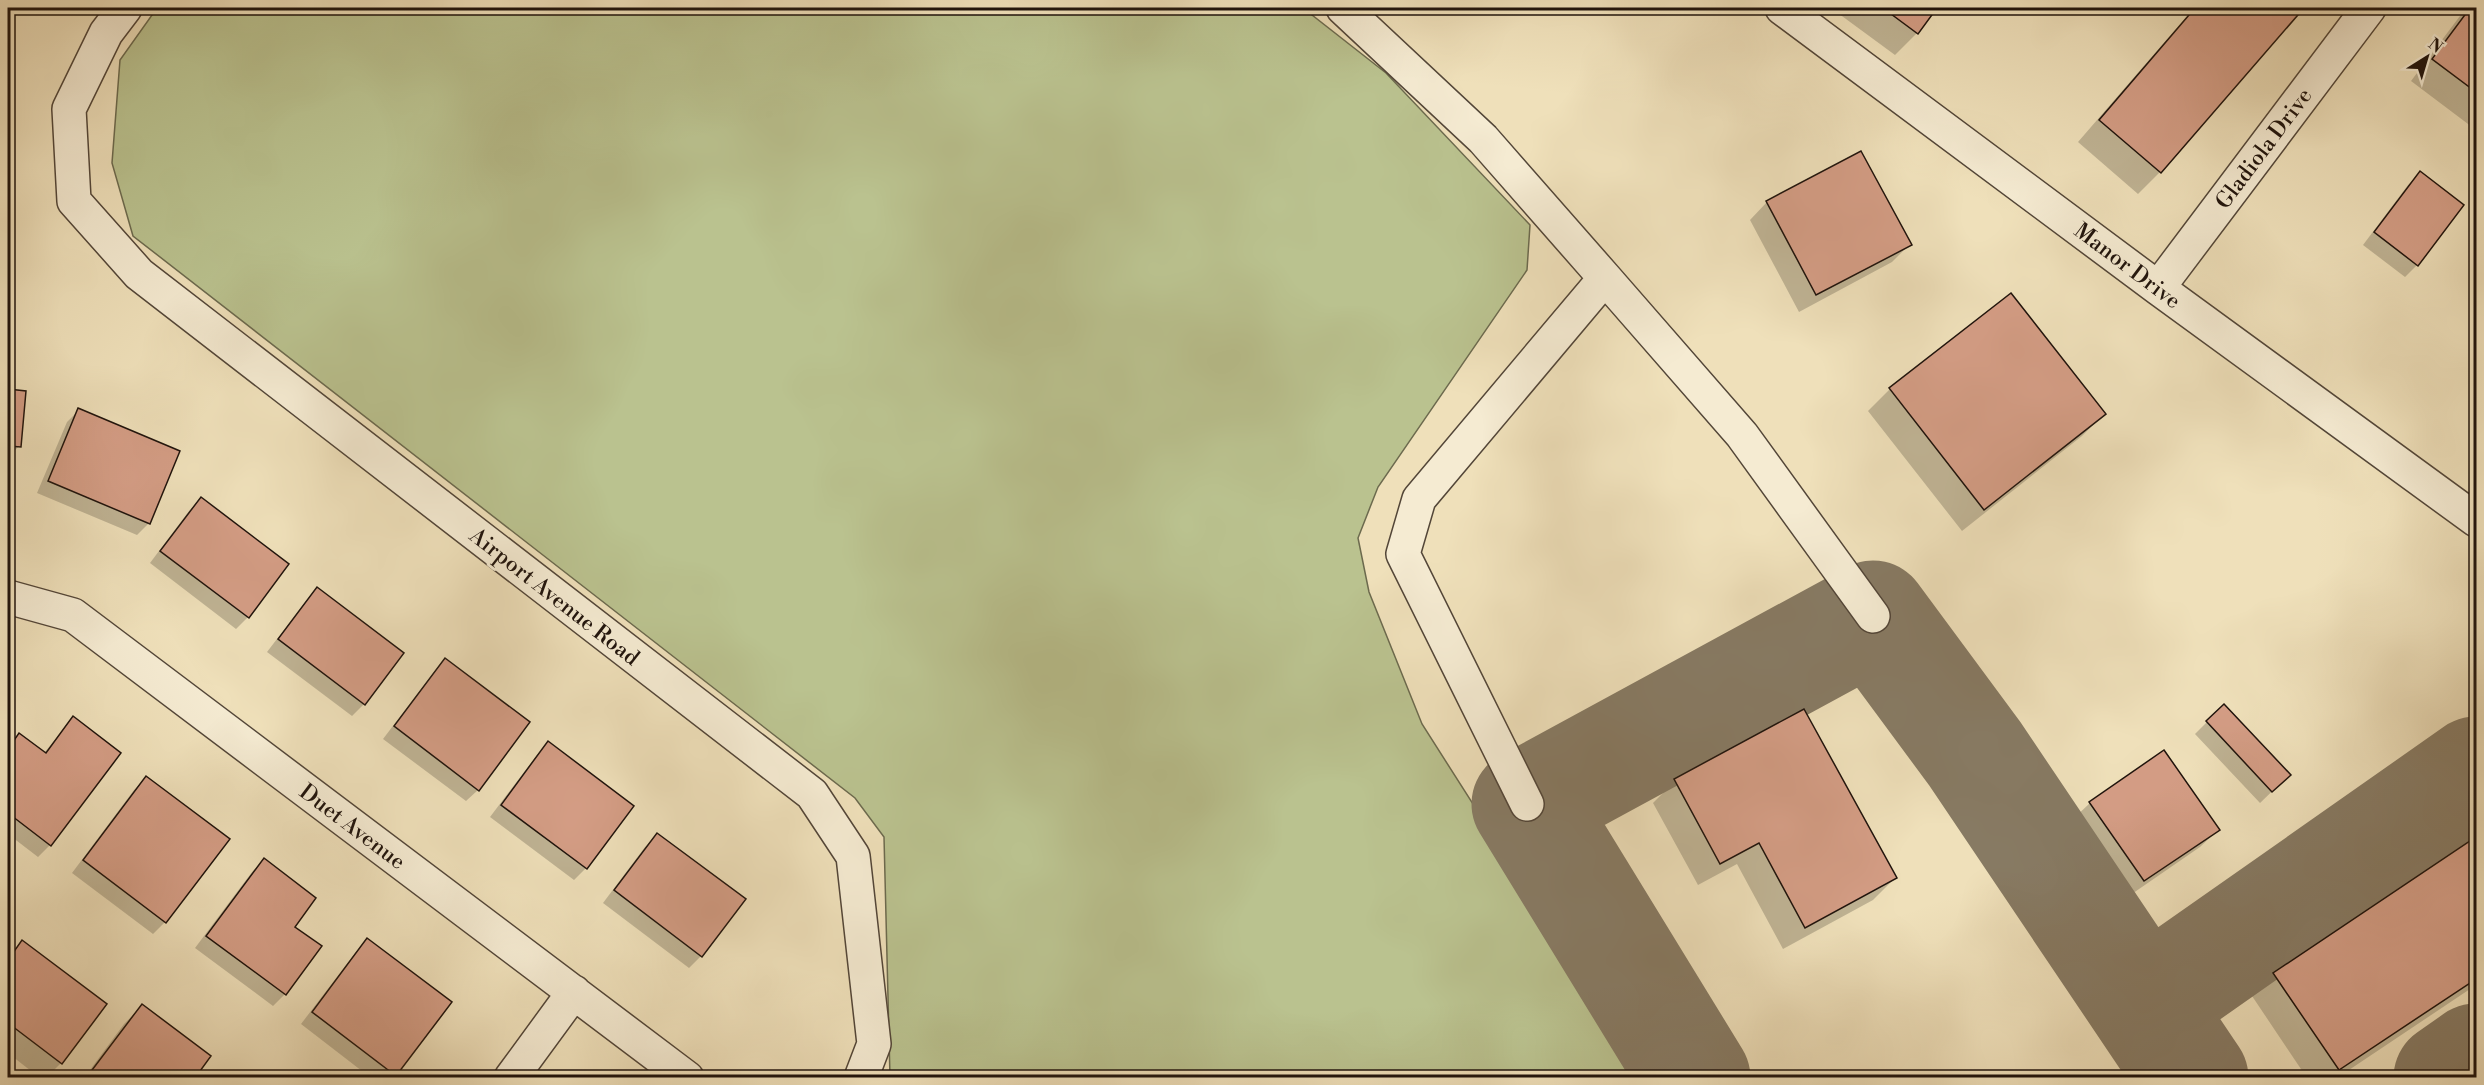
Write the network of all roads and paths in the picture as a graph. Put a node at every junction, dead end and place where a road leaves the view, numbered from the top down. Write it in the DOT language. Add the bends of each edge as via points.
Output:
graph roads {
  1 [pos="125,8"];
  2 [pos="1343,8"];
  3 [pos="1782,8"];
  4 [pos="2369,8"];
  5 [pos="1605,278"];
  6 [pos="2158,288"];
  7 [pos="2476,520"];
  8 [pos="8,597"];
  9 [pos="1873,616"];
  10 [pos="1527,804"];
  11 [pos="574,992"];
  12 [pos="511,1077"];
  13 [pos="687,1077"];
  14 [pos="861,1077"];
  1 -- 14 [label="street, Airport Avenue Road" via="106,33 69,109 74,201 139,274 812,794 853,856 874,1044"];
  2 -- 5 [label="street" via="1483,139"];
  3 -- 6 [label="street, Manor Drive"];
  4 -- 6 [label="street, Gladiola Drive"];
  5 -- 9 [label="street" via="1742,435"];
  5 -- 10 [label="street" via="1419,499 1403,554"];
  6 -- 7 [label="street, Manor Drive"];
  8 -- 11 [label="street, Duet Avenue" via="73,615"];
  11 -- 12 [label="street"];
  11 -- 13 [label="street, Duet Avenue"];
}
